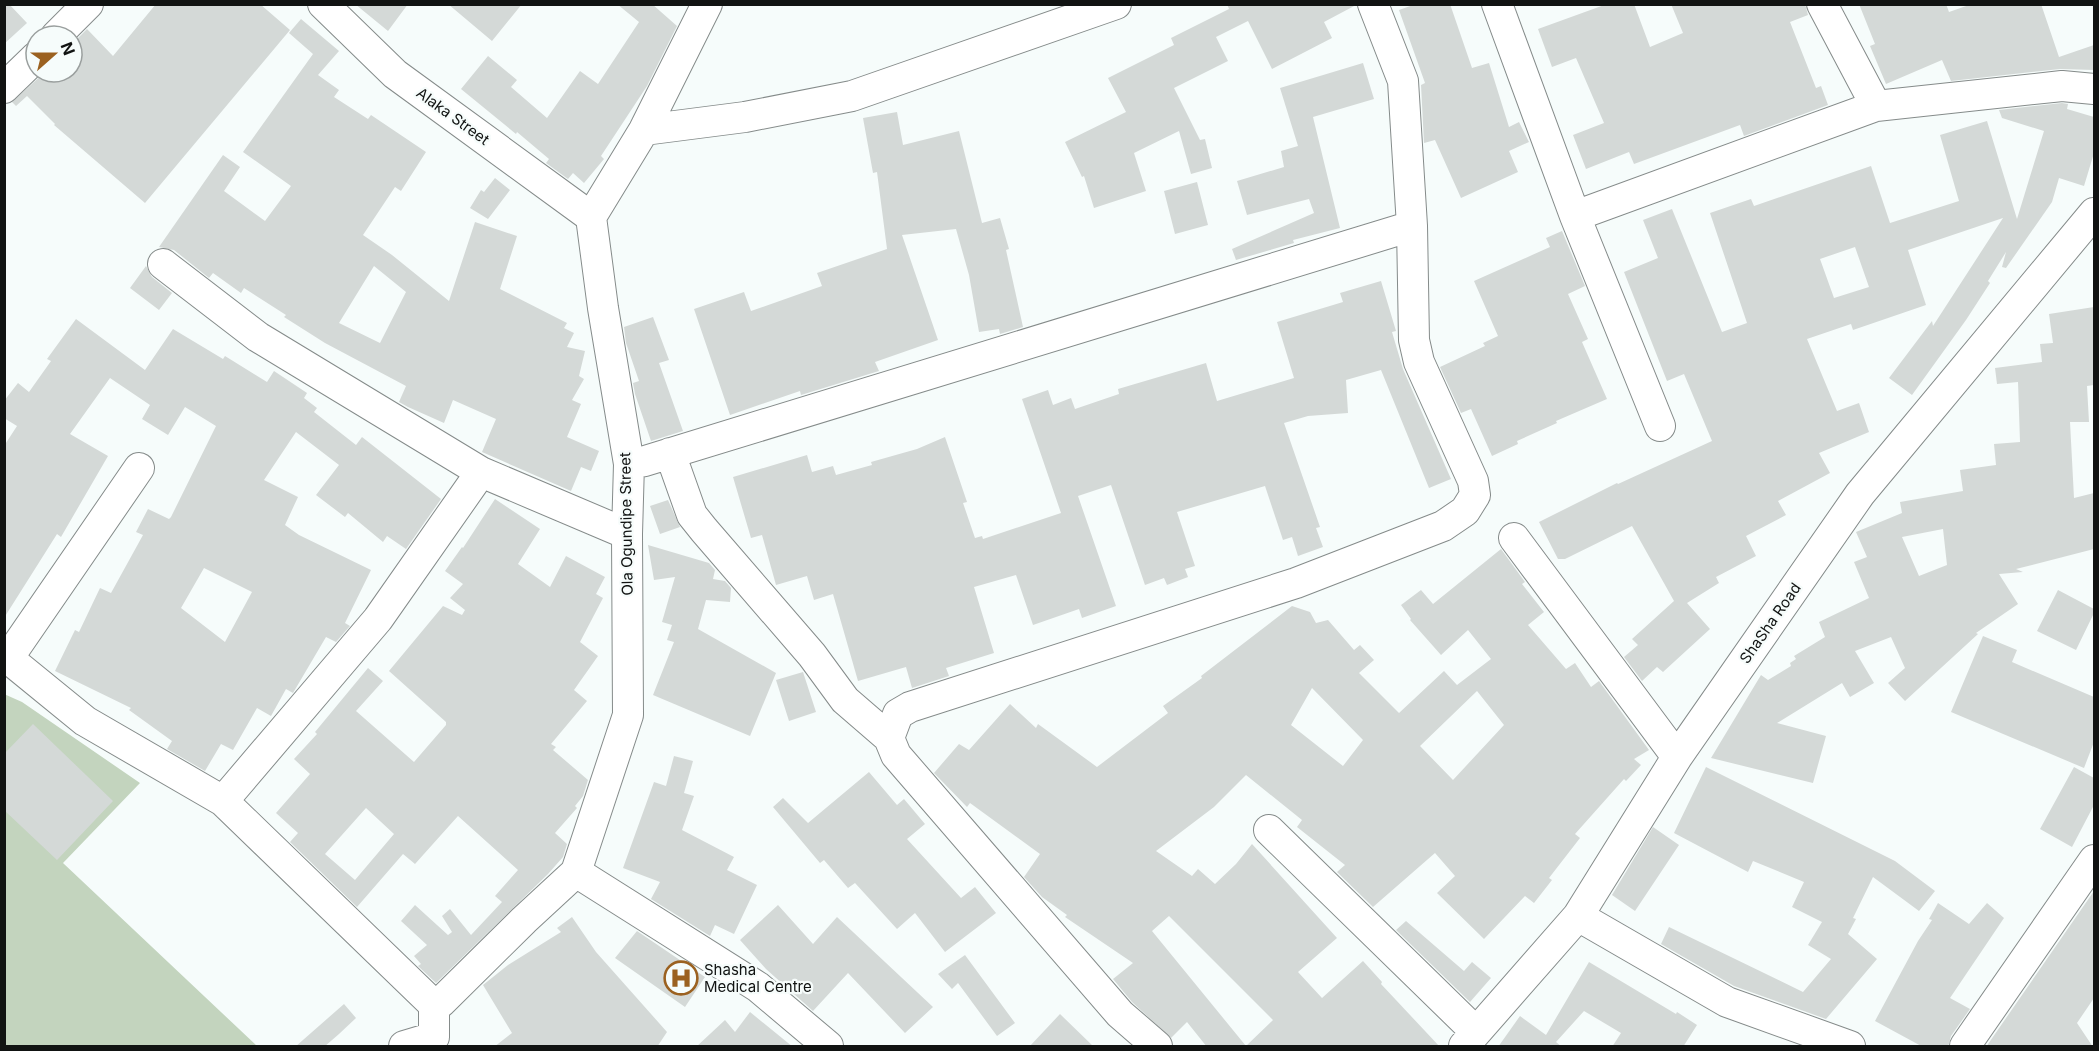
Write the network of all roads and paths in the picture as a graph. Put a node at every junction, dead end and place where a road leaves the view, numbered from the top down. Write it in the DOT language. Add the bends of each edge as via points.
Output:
graph roads {
  1 [pos="88,4"];
  2 [pos="323,4"];
  3 [pos="707,4"];
  4 [pos="1116,4"];
  5 [pos="1373,4"];
  6 [pos="1497,4"];
  7 [pos="1822,4"];
  8 [pos="68,24"];
  9 [pos="24,69"];
  10 [pos="4,88"];
  11 [pos="2094,89"];
  12 [pos="1876,106"];
  13 [pos="644,130"];
  14 [pos="2094,213"];
  15 [pos="1575,216"];
  16 [pos="591,217"];
  17 [pos="1412,226"];
  18 [pos="163,264"];
  19 [pos="1660,426"];
  20 [pos="670,453"];
  21 [pos="628,464"];
  22 [pos="139,468"];
  23 [pos="482,472"];
  24 [pos="627,534"];
  25 [pos="1514,538"];
  26 [pos="7,656"];
  27 [pos="889,738"];
  28 [pos="1677,757"];
  29 [pos="224,801"];
  30 [pos="1269,830"];
  31 [pos="2094,860"];
  32 [pos="576,872"];
  33 [pos="1578,916"];
  34 [pos="434,1005"];
  35 [pos="1470,1039"];
  36 [pos="443,1042"];
  37 [pos="404,1047"];
  38 [pos="828,1047"];
  39 [pos="1157,1047"];
  40 [pos="1850,1047"];
  41 [pos="1965,1047"];
  1 -- 8 [label="street"];
  2 -- 16 [label="street, Alaka Street" via="395,74"];
  3 -- 13 [label="street"];
  4 -- 13 [label="street" via="852,96 745,117"];
  5 -- 17 [label="street" via="1403,81"];
  6 -- 15 [label="street"];
  7 -- 12 [label="street"];
  9 -- 10 [label="street"];
  11 -- 12 [label="street" via="2062,86"];
  12 -- 15 [label="street"];
  13 -- 16 [label="street"];
  14 -- 28 [label="street, ShaSha Road" via="1860,494"];
  15 -- 19 [label="street"];
  16 -- 21 [label="street, Ola Ogundipe Street"];
  17 -- 20 [label="street"];
  17 -- 27 [label="street" via="1414,340 1419,362 1473,481 1475,495 1465,511 1443,526 1296,583 910,707 898,714"];
  18 -- 23 [label="street" via="258,337"];
  20 -- 21 [label="street"];
  20 -- 27 [label="street" via="692,515 812,655 845,700"];
  21 -- 24 [label="street, Ola Ogundipe Street"];
  22 -- 26 [label="street"];
  23 -- 24 [label="street"];
  23 -- 29 [label="street" via="378,619"];
  24 -- 32 [label="street, Ola Ogundipe Street" via="628,715"];
  25 -- 28 [label="street"];
  26 -- 29 [label="street" via="85,721"];
  27 -- 39 [label="street" via="896,755 1120,1014"];
  28 -- 33 [label="street, ShaSha Road"];
  29 -- 34 [label="street"];
  30 -- 35 [label="street"];
  31 -- 41 [label="street"];
  32 -- 34 [label="street, Ola Ogundipe Street"];
  32 -- 38 [label="street" via="758,987"];
  33 -- 35 [label="street, ShaSha Road"];
  33 -- 40 [label="street" via="1727,1002"];
  34 -- 36 [label="street"];
  36 -- 37 [label="street"];
}
